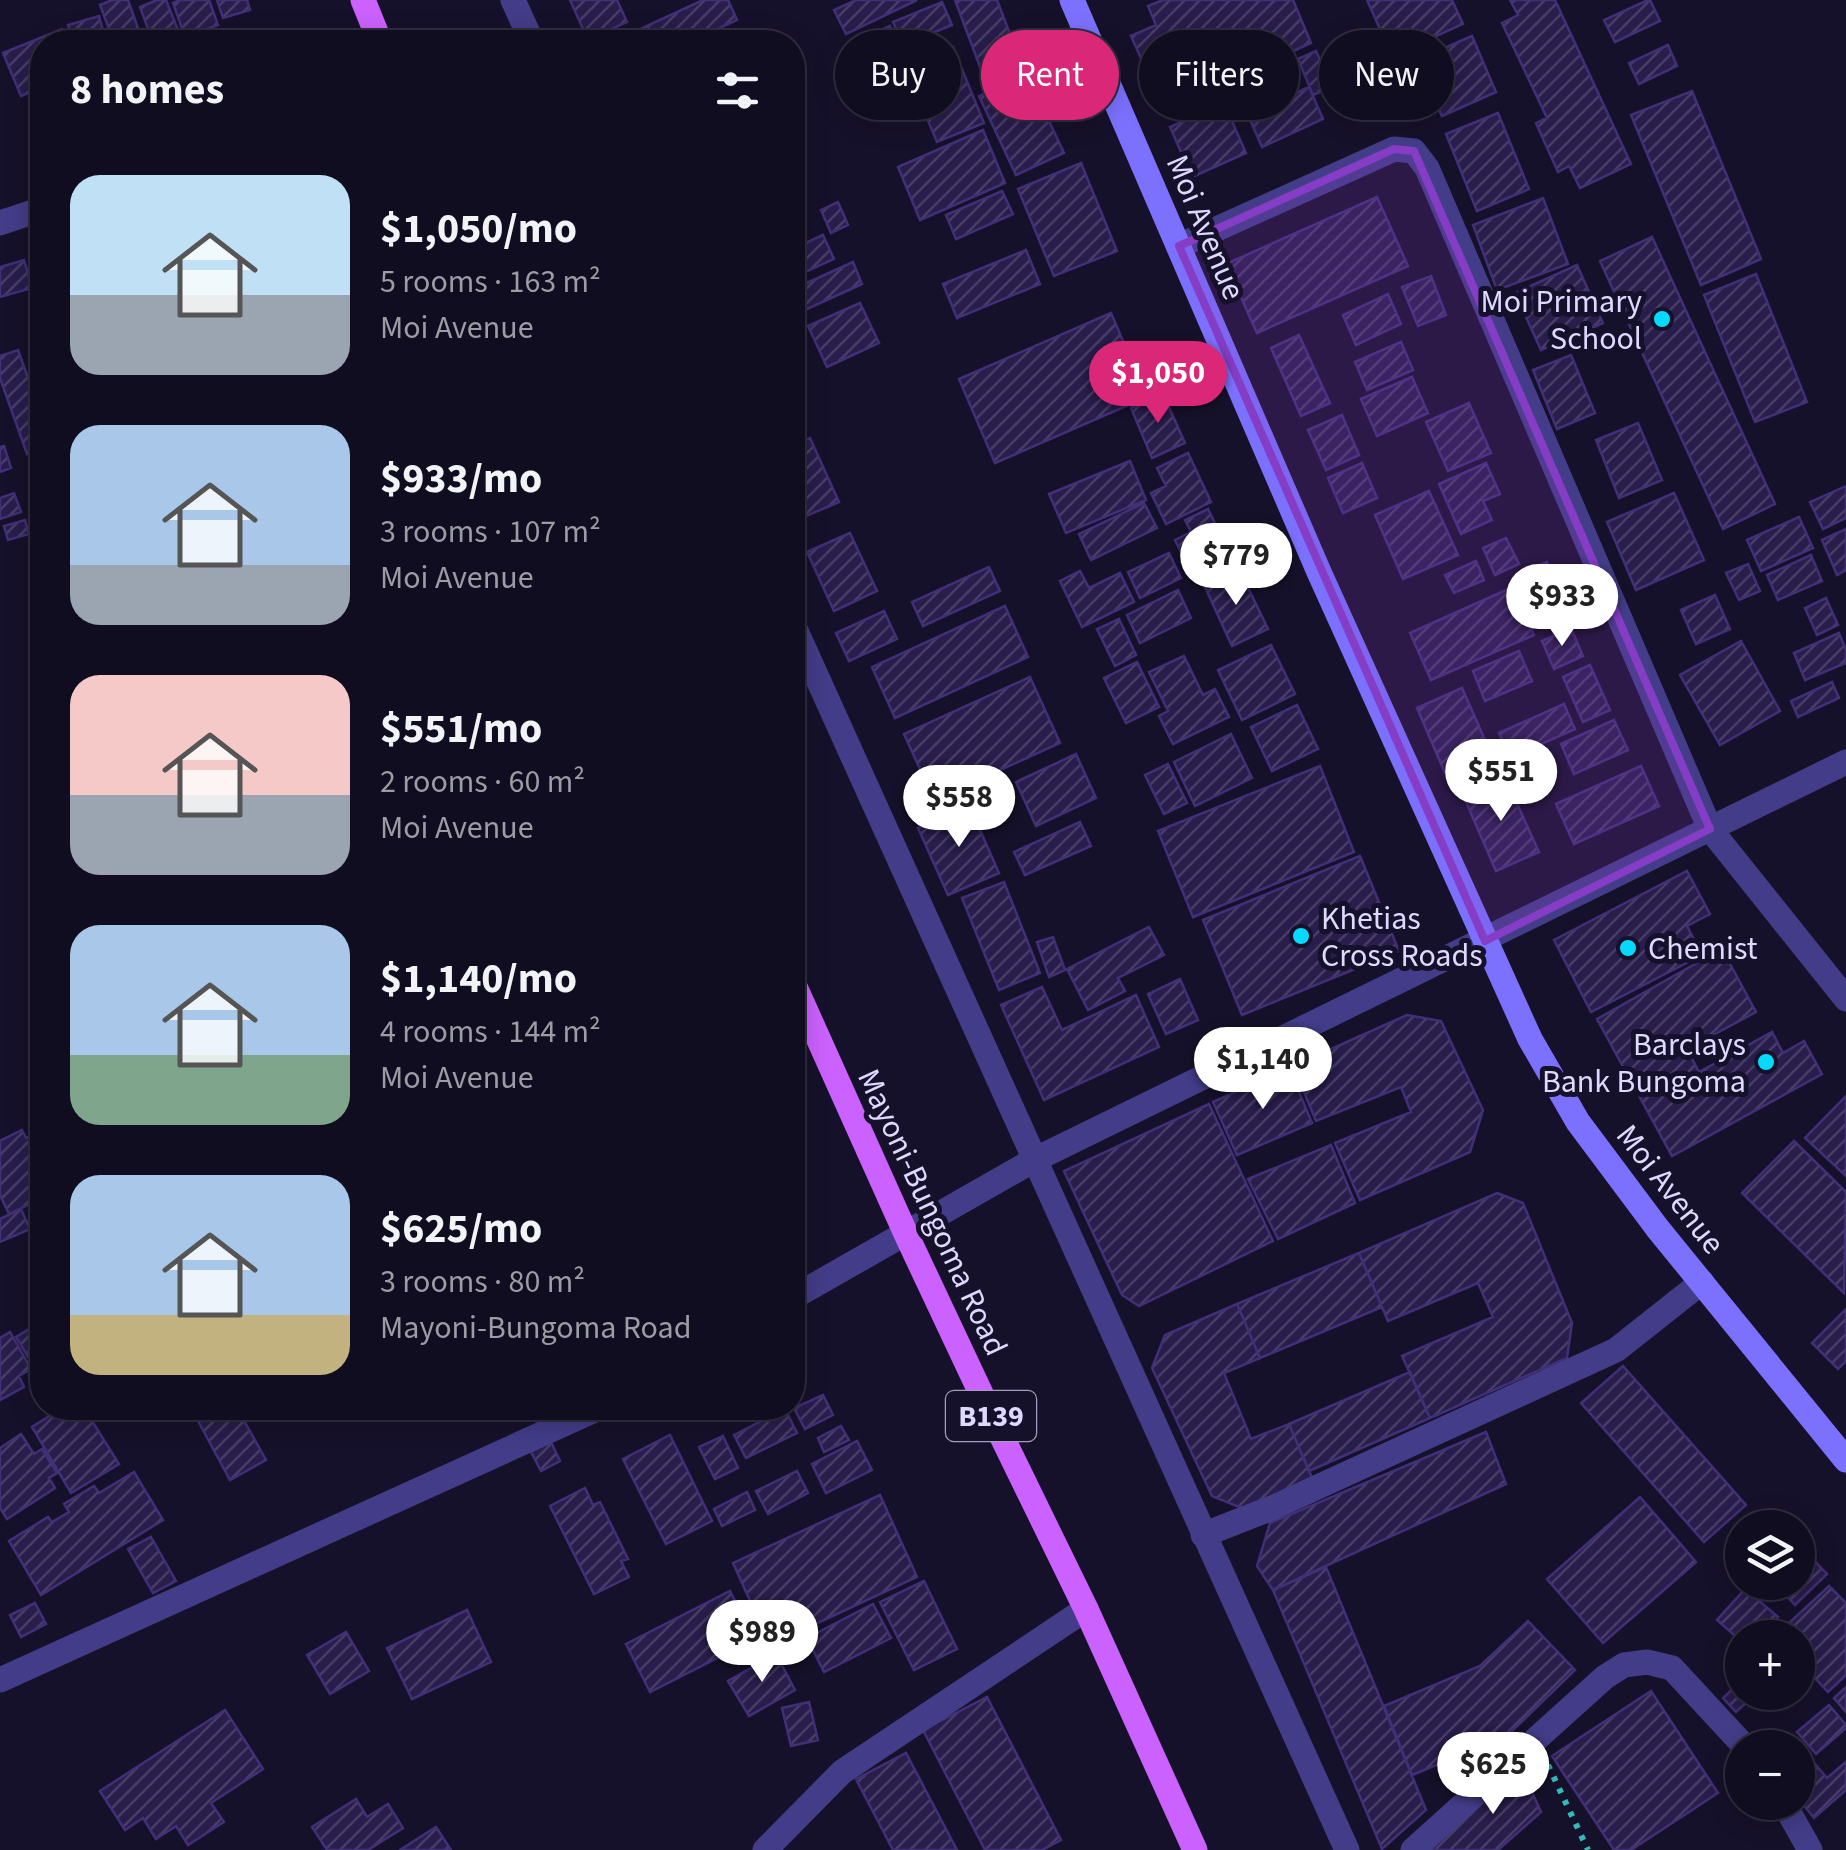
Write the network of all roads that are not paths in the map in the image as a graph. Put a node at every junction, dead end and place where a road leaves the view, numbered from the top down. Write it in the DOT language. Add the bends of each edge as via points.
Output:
graph roads {
  1 [pos="363,0"];
  2 [pos="513,0"];
  3 [pos="1072,0"];
  4 [pos="375,30"];
  5 [pos="527,30"];
  6 [pos="30,213"];
  7 [pos="0,223"];
  8 [pos="1179,246"];
  9 [pos="805,651"];
  10 [pos="1846,762"];
  11 [pos="1710,829"];
  12 [pos="1485,941"];
  13 [pos="1846,999"];
  14 [pos="805,1009"];
  15 [pos="1034,1160"];
  16 [pos="906,1234"];
  17 [pos="1702,1282"];
  18 [pos="805,1291"];
  19 [pos="572,1420"];
  20 [pos="1846,1460"];
  21 [pos="1203,1535"];
  22 [pos="1086,1609"];
  23 [pos="0,1680"];
  24 [pos="1729,1730"];
  25 [pos="1793,1820"];
  26 [pos="765,1850"];
  27 [pos="1195,1850"];
  28 [pos="1347,1850"];
  29 [pos="1413,1850"];
  30 [pos="1810,1850"];
  1 -- 4 [label="main road"];
  2 -- 5 [label="street"];
  3 -- 8 [label="street, Moi Avenue"];
  6 -- 7 [label="street"];
  8 -- 11 [label="street" via="1394,149 1414,151 1428,168"];
  8 -- 12 [label="street, Moi Avenue"];
  9 -- 15 [label="street"];
  10 -- 11 [label="street"];
  11 -- 12 [label="street"];
  11 -- 13 [label="street"];
  12 -- 15 [label="street"];
  12 -- 17 [label="street, Moi Avenue" via="1578,1122"];
  14 -- 16 [label="main road, Mayoni-Bungoma Road / B139"];
  15 -- 16 [label="street"];
  15 -- 21 [label="street"];
  16 -- 18 [label="street"];
  16 -- 22 [label="main road, Mayoni-Bungoma Road / B139"];
  17 -- 20 [label="street, Moi Avenue"];
  17 -- 21 [label="street" via="1616,1350"];
  19 -- 23 [label="street"];
  21 -- 28 [label="street"];
  22 -- 26 [label="street" via="842,1772"];
  22 -- 27 [label="main road, Mayoni-Bungoma Road / B139"];
  24 -- 29 [label="street" via="1672,1668 1624,1665"];
  25 -- 30 [label="street"];
}
